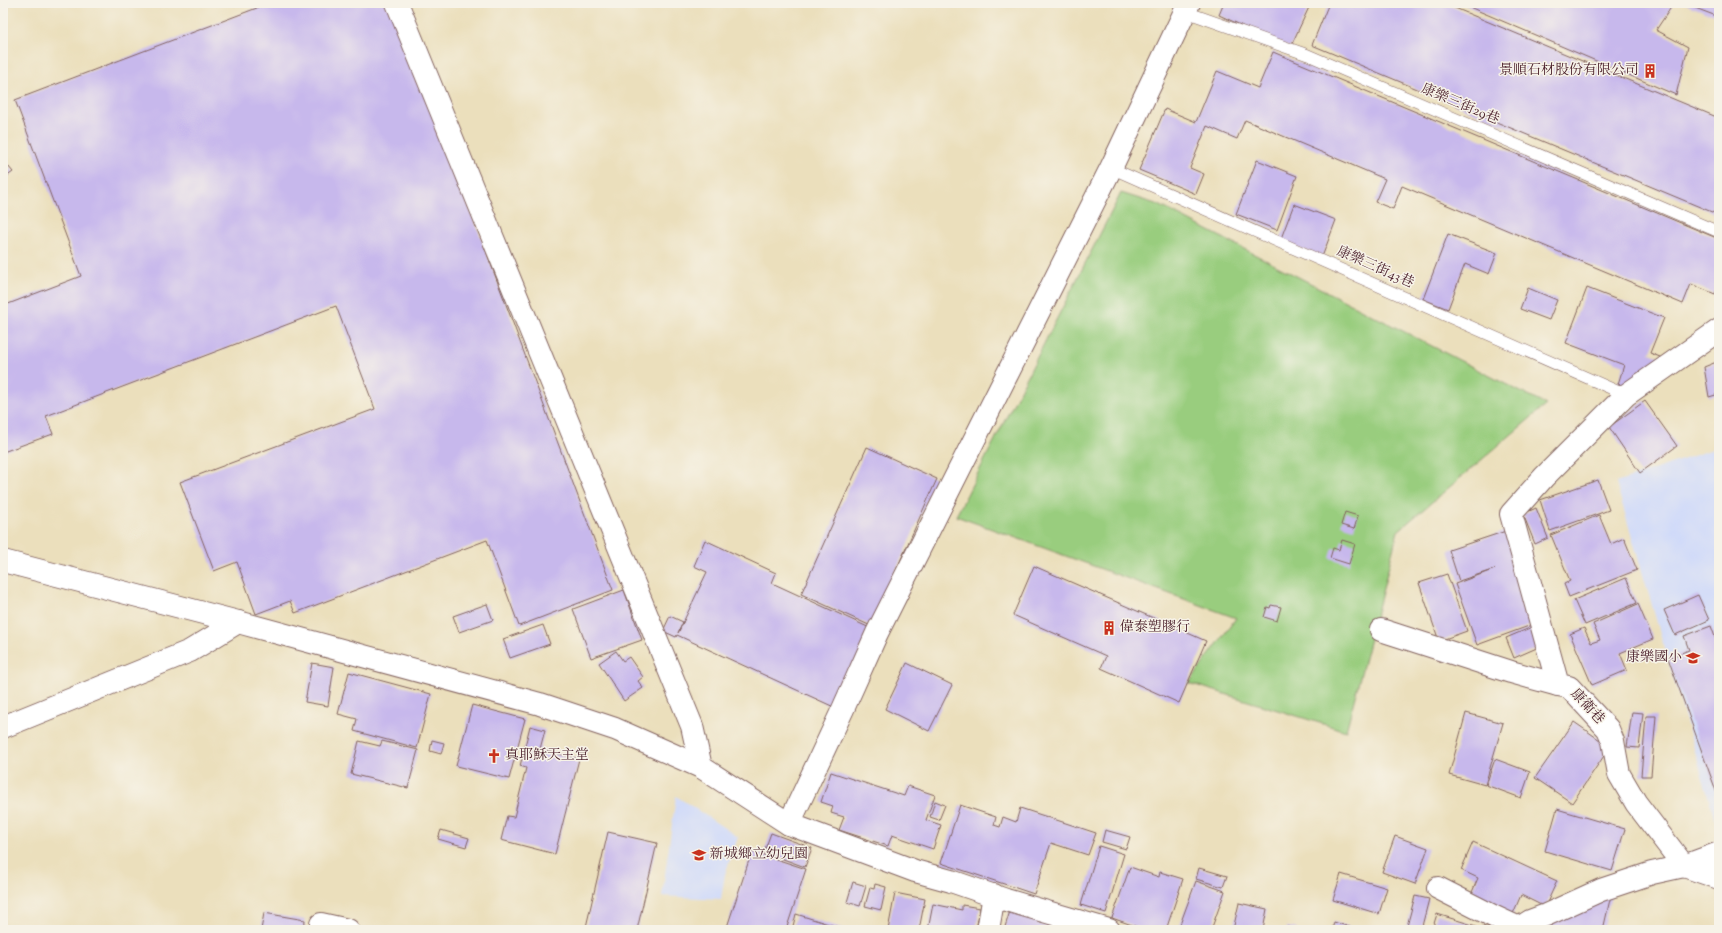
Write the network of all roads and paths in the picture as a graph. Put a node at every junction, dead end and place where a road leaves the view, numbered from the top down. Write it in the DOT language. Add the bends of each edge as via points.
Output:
graph roads {
  1 [pos="397,3"];
  2 [pos="1188,7"];
  3 [pos="1111,168"];
  4 [pos="1719,232"];
  5 [pos="1719,330"];
  6 [pos="1626,395"];
  7 [pos="3,561"];
  8 [pos="238,622"];
  9 [pos="1381,630"];
  10 [pos="1558,685"];
  11 [pos="3,727"];
  12 [pos="701,767"];
  13 [pos="789,824"];
  14 [pos="1719,853"];
  15 [pos="1684,866"];
  16 [pos="1719,878"];
  17 [pos="1438,888"];
  18 [pos="994,895"];
  19 [pos="321,924"];
  20 [pos="1519,929"];
  21 [pos="348,930"];
  22 [pos="988,930"];
  23 [pos="1109,930"];
  1 -- 12 [label="street" via="692,726"];
  2 -- 3 [label="street"];
  2 -- 4 [label="lane, 康樂三街29巷" via="1308,55"];
  3 -- 6 [label="lane, 康樂三街43巷"];
  3 -- 13 [label="street" via="877,633"];
  5 -- 6 [label="street"];
  6 -- 10 [label="street, 康衛巷" via="1511,514"];
  7 -- 8 [label="street"];
  8 -- 11 [label="street" via="190,651"];
  8 -- 12 [label="street" via="540,704 615,729"];
  9 -- 10 [label="street"];
  10 -- 15 [label="street, 康衛巷" via="1569,687 1608,729 1614,741 1619,774 1636,803"];
  12 -- 13 [label="street"];
  13 -- 18 [label="street" via="916,871"];
  14 -- 15 [label="street"];
  15 -- 16 [label="street"];
  15 -- 20 [label="street" via="1652,873 1601,890 1530,921"];
  17 -- 20 [label="street"];
  18 -- 22 [label="street"];
  18 -- 23 [label="street"];
  19 -- 21 [label="street"];
}
